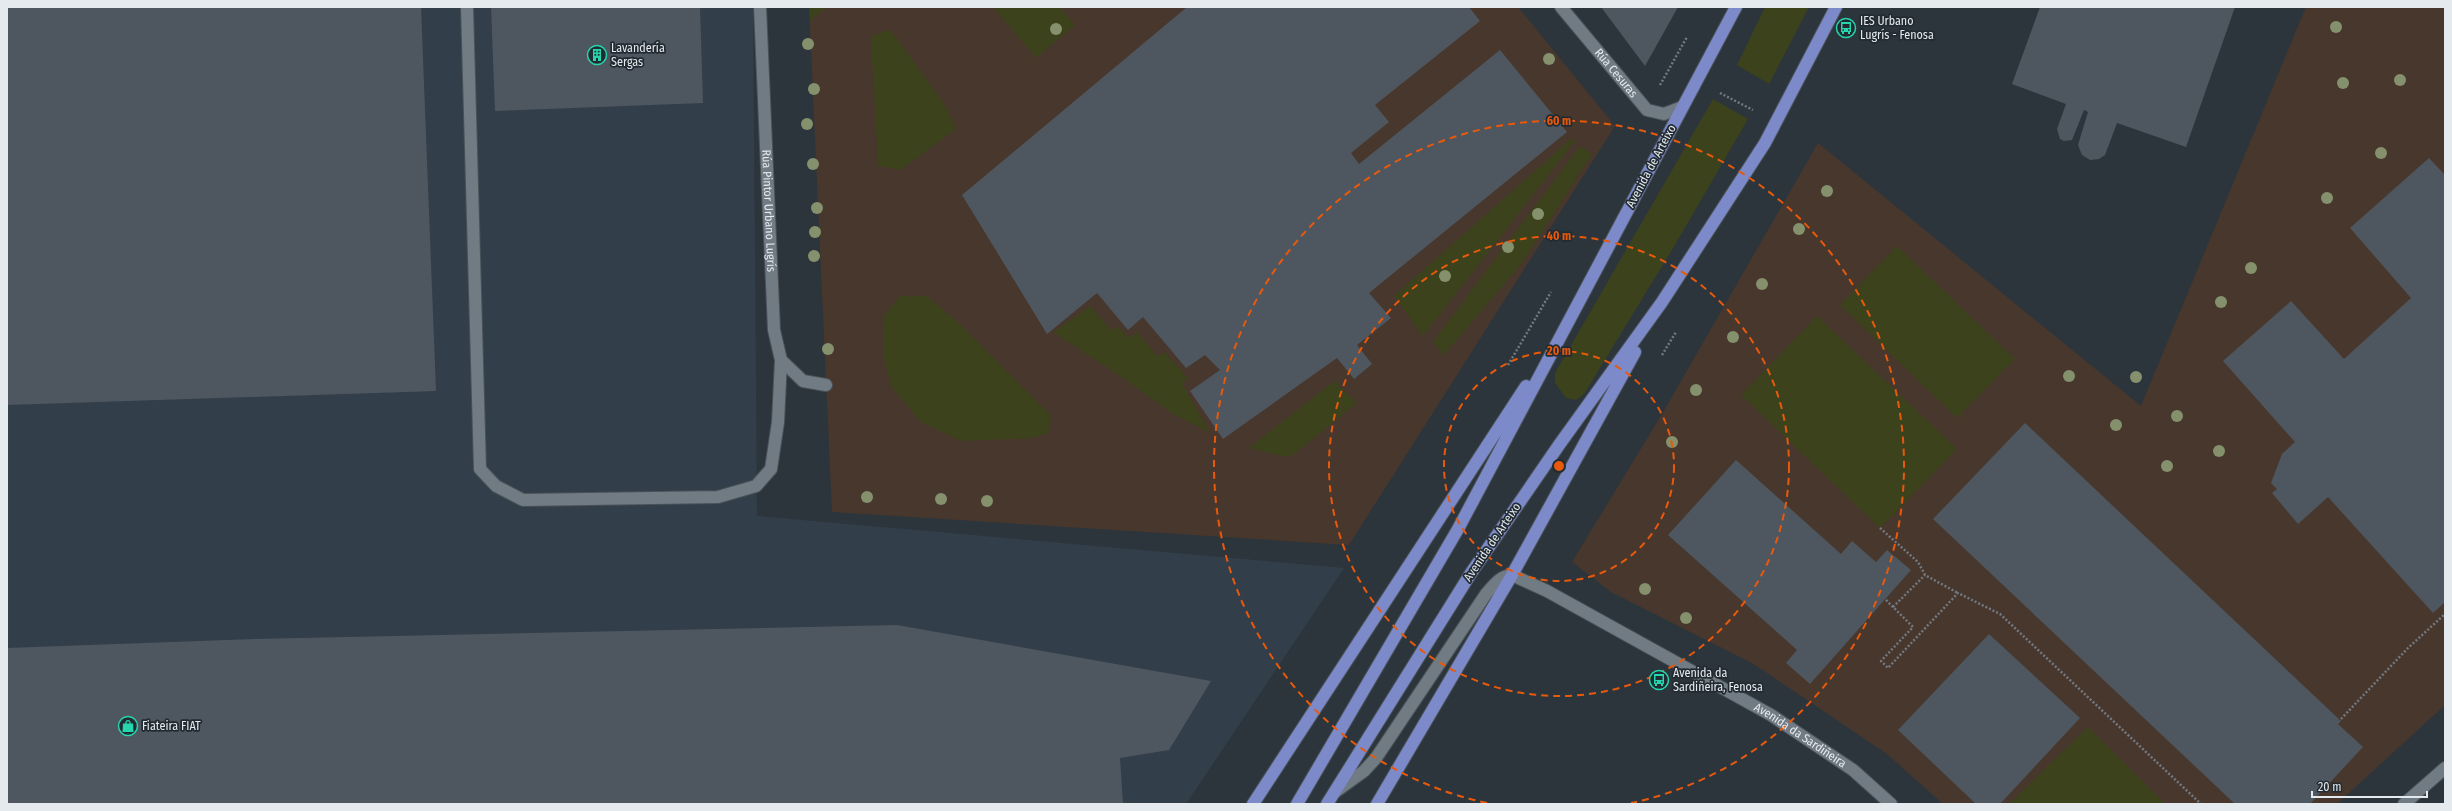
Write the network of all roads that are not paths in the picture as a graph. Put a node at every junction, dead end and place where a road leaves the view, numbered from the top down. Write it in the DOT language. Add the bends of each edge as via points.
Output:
graph roads {
  1 [pos="467,7"];
  2 [pos="760,7"];
  3 [pos="1561,7"];
  4 [pos="1736,7"];
  5 [pos="1836,7"];
  6 [pos="1682,107"];
  7 [pos="1662,302"];
  8 [pos="1566,325"];
  9 [pos="781,360"];
  10 [pos="826,385"];
  11 [pos="1512,575"];
  12 [pos="2445,768"];
  13 [pos="1335,792"];
  14 [pos="1253,804"];
  15 [pos="1297,804"];
  16 [pos="1327,804"];
  17 [pos="1377,804"];
  18 [pos="1891,804"];
  19 [pos="2404,804"];
  1 -- 9 [label="street, Rúa Pintor Urbano Lugrís" via="480,469 496,486 523,500 718,497 756,486 772,469 778,422"];
  2 -- 9 [label="street, Rúa Pintor Urbano Lugrís" via="772,301 774,330"];
  3 -- 6 [label="street, Rúa Cesuras" via="1647,110 1664,114"];
  4 -- 6 [label="main road, Avenida de Arteixo"];
  5 -- 7 [label="main road, Avenida de Arteixo" via="1776,123"];
  6 -- 8 [label="main road, Avenida de Arteixo"];
  7 -- 11 [label="main road, Avenida de Arteixo"];
  7 -- 13 [label="main road, Avenida de Arteixo" via="1505,522"];
  8 -- 14 [label="main road, Avenida de Arteixo"];
  8 -- 15 [label="main road, Avenida de Arteixo" via="1458,529"];
  9 -- 10 [label="street" via="802,381"];
  11 -- 13 [label="street, Avenida de Arteixo" via="1506,575 1497,581 1486,594 1376,758 1364,771"];
  11 -- 17 [label="main road, Avenida de Arteixo"];
  11 -- 18 [label="street, Avenida da Sardiñeira" via="1546,591 1771,715 1853,770"];
  12 -- 19 [label="street"];
  13 -- 16 [label="main road, Avenida de Arteixo"];
}
